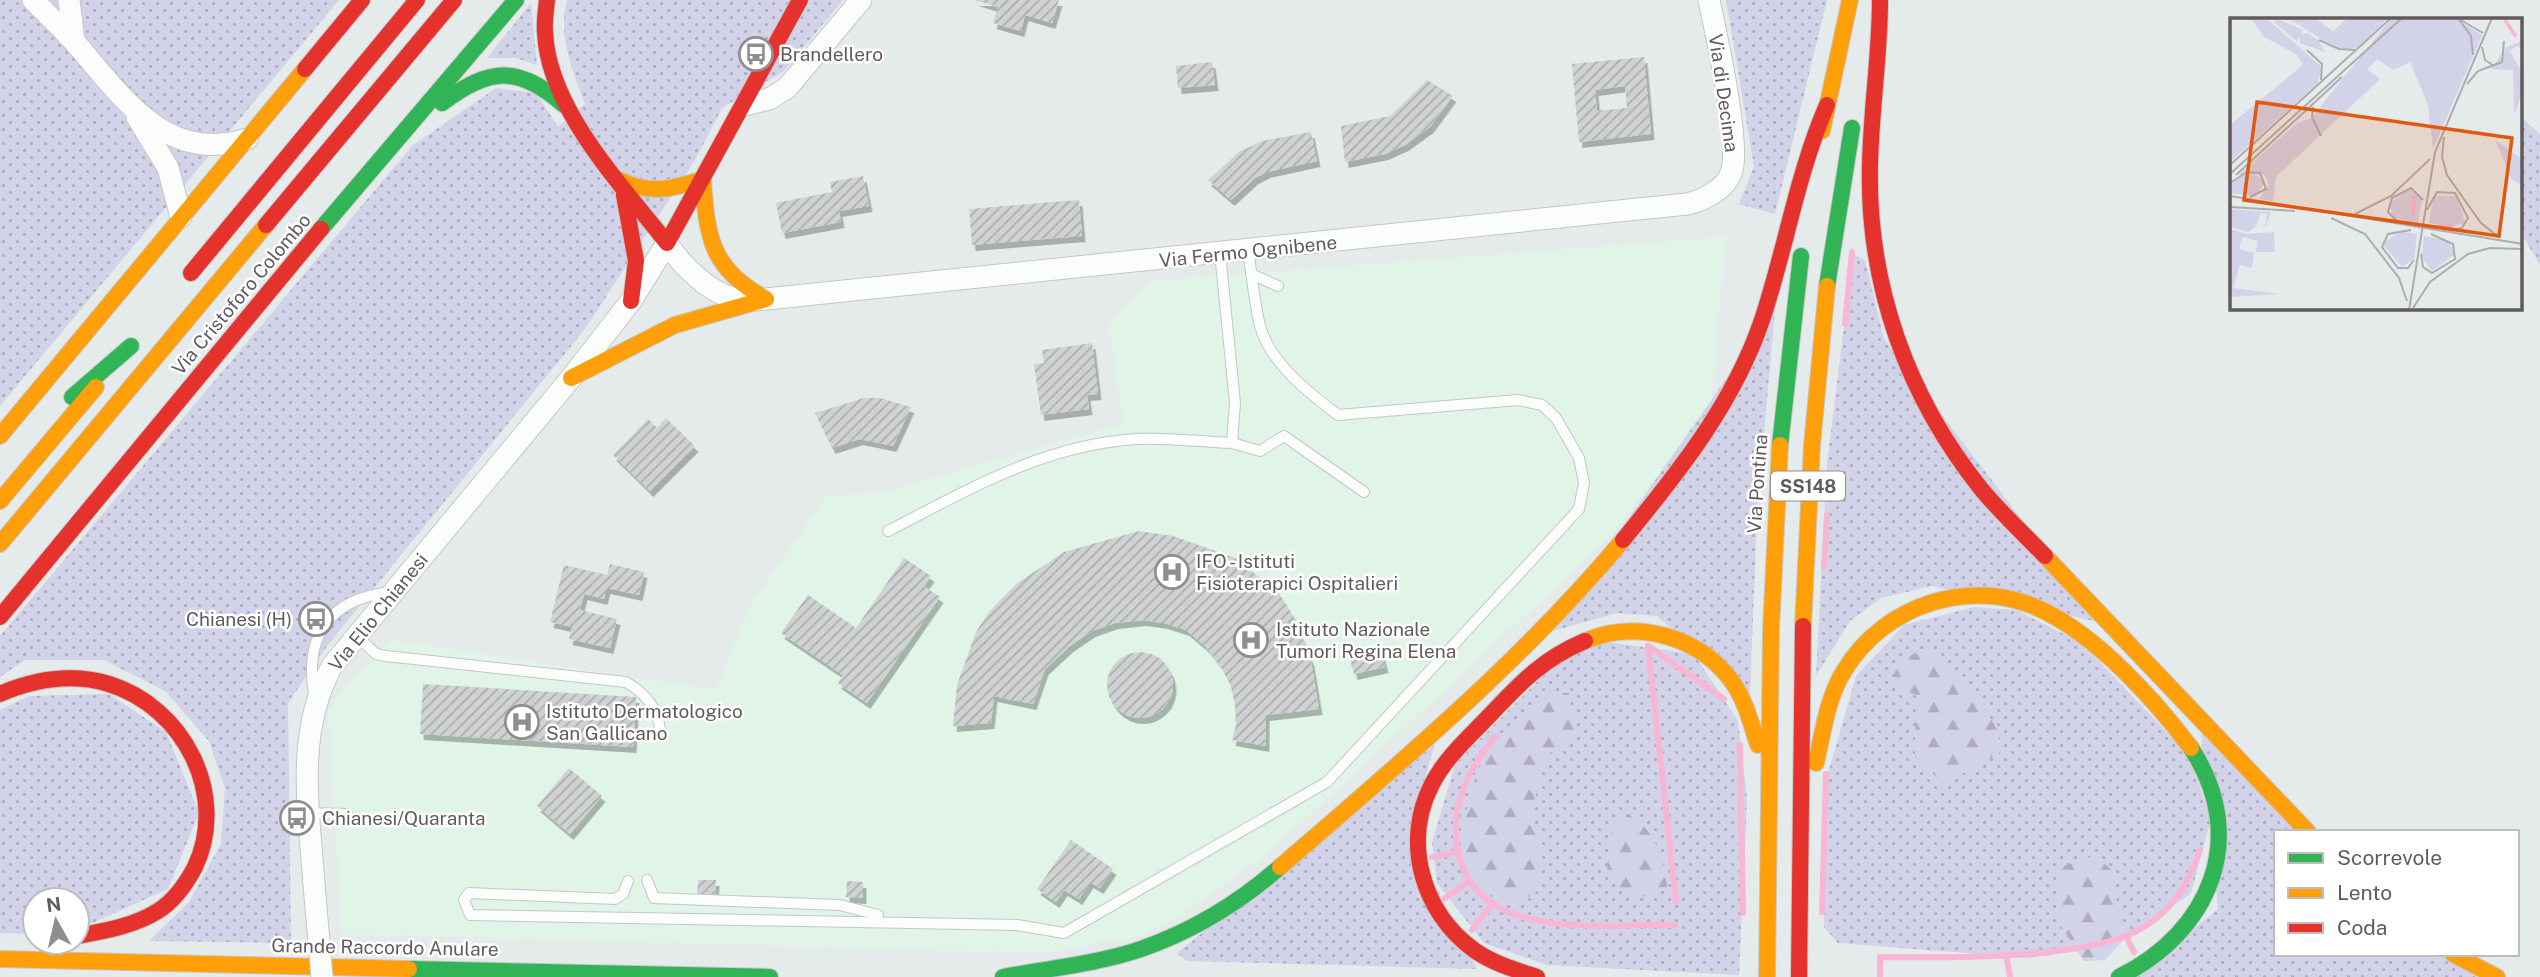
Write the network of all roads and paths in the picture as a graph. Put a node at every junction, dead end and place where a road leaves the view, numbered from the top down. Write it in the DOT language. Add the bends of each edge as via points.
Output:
graph roads {
  1 [pos="33,0"];
  2 [pos="69,0"];
  3 [pos="362,0"];
  4 [pos="417,0"];
  5 [pos="454,0"];
  6 [pos="516,0"];
  7 [pos="547,0"];
  8 [pos="800,0"];
  9 [pos="861,0"];
  10 [pos="1709,0"];
  11 [pos="1850,0"];
  12 [pos="1879,0"];
  13 [pos="74,41"];
  14 [pos="745,105"];
  15 [pos="1828,105"];
  16 [pos="570,111"];
  17 [pos="134,112"];
  18 [pos="247,139"];
  19 [pos="393,143"];
  20 [pos="703,179"];
  21 [pos="620,180"];
  22 [pos="1723,184"];
  23 [pos="181,217"];
  24 [pos="667,243"];
  25 [pos="1248,250"];
  26 [pos="1220,253"];
  27 [pos="1251,274"];
  28 [pos="183,283"];
  29 [pos="1278,286"];
  30 [pos="766,299"];
  31 [pos="631,301"];
  32 [pos="571,378"];
  33 [pos="50,416"];
  34 [pos="0,436"];
  35 [pos="1232,443"];
  36 [pos="1364,492"];
  37 [pos="0,501"];
  38 [pos="888,531"];
  39 [pos="0,544"];
  40 [pos="391,592"];
  41 [pos="0,617"];
  42 [pos="356,635"];
  43 [pos="0,694"];
  44 [pos="315,701"];
  45 [pos="660,730"];
  46 [pos="309,813"];
  47 [pos="347,814"];
  48 [pos="2306,830"];
  49 [pos="1800,837"];
  50 [pos="1769,849"];
  51 [pos="647,880"];
  52 [pos="628,881"];
  53 [pos="1017,925"];
  54 [pos="91,934"];
  55 [pos="21,942"];
  56 [pos="0,945"];
  57 [pos="2457,956"];
  58 [pos="0,959"];
  59 [pos="322,977"];
  60 [pos="770,977"];
  61 [pos="1003,977"];
  62 [pos="1537,977"];
  63 [pos="1768,977"];
  64 [pos="1799,977"];
  65 [pos="2119,977"];
  66 [pos="2497,977"];
  1 -- 13 [label="street"];
  2 -- 13 [label="street"];
  3 -- 18 [label="main road"];
  4 -- 28 [label="main road"];
  5 -- 39 [label="main road, Via Cristoforo Colombo"];
  6 -- 19 [label="main road, Via Cristoforo Colombo"];
  7 -- 16 [label="main road" via="548,58"];
  8 -- 14 [label="main road"];
  9 -- 14 [label="street" via="787,88"];
  10 -- 22 [label="street, Via di Decima" via="1734,152 1732,170"];
  11 -- 15 [label="main road, Via Pontina / SS148"];
  12 -- 48 [label="main road" via="1880,56 1870,169 1872,231 1883,299 1911,381 1983,491"];
  12 -- 49 [label="main road, SS148" via="1840,195 1807,489"];
  13 -- 17 [label="street"];
  14 -- 20 [label="main road"];
  15 -- 50 [label="main road, Via Pontina / SS148" via="1803,239 1785,385 1775,517"];
  15 -- 61 [label="main road" via="1808,149 1762,321 1731,387 1689,460 1593,575 1433,734 1250,894 1210,919 1140,950"];
  16 -- 19 [label="main road" via="535,81 492,75 463,87"];
  16 -- 21 [label="main road"];
  17 -- 18 [label="street" via="198,145 222,146"];
  17 -- 23 [label="street" via="168,168"];
  18 -- 23 [label="main road"];
  19 -- 41 [label="main road, Via Cristoforo Colombo"];
  20 -- 21 [label="main road" via="654,193"];
  20 -- 24 [label="main road"];
  20 -- 30 [label="main road" via="715,258 739,284"];
  21 -- 24 [label="main road"];
  21 -- 31 [label="main road" via="635,247"];
  22 -- 25 [label="street, Via Fermo Ognibene" via="1687,204"];
  23 -- 34 [label="main road"];
  24 -- 30 [label="street, Via Fermo Ognibene" via="680,260 723,293 738,299"];
  24 -- 31 [label="street, Via Elio Chianesi"];
  25 -- 26 [label="street, Via Fermo Ognibene"];
  25 -- 27 [label="lane"];
  26 -- 30 [label="street, Via Fermo Ognibene"];
  26 -- 35 [label="lane" via="1235,404"];
  27 -- 29 [label="lane"];
  27 -- 53 [label="lane" via="1260,328 1277,359 1338,415 1518,400 1542,405 1556,418 1579,458 1584,484 1579,509 1327,782 1064,933"];
  30 -- 32 [label="main road" via="675,325"];
  31 -- 32 [label="street, Via Elio Chianesi"];
  32 -- 40 [label="street, Via Elio Chianesi"];
  33 -- 37 [label="main road" via="135,341"];
  35 -- 36 [label="lane" via="1260,452 1284,436"];
  35 -- 38 [label="lane" via="1136,439 1055,453 995,475"];
  40 -- 42 [label="street, Via Elio Chianesi"];
  40 -- 44 [label="lane" via="361,597 337,613 318,634 310,658"];
  42 -- 44 [label="street, Via Elio Chianesi" via="332,666"];
  42 -- 45 [label="lane" via="376,654 386,656 626,682 642,691 659,718"];
  43 -- 54 [label="main road" via="28,683 69,678 123,690 153,709 182,739 206,789 210,818 206,842 180,891 143,919"];
  44 -- 46 [label="street, Via Elio Chianesi" via="308,747"];
  46 -- 47 [label="lane"];
  46 -- 59 [label="street, Via Elio Chianesi, bridge"];
  49 -- 64 [label="main road, SS148"];
  49 -- 65 [label="main road" via="1836,690 1852,656 1873,632 1920,605 1964,597 2001,597 2042,609 2105,657 2175,729 2206,775 2218,808 2219,854 2201,905 2171,946"];
  50 -- 62 [label="main road" via="1751,715 1738,688 1711,657 1685,641 1644,631 1598,636 1556,653 1528,675 1441,769 1425,801 1418,837 1423,880 1443,920 1485,957"];
  50 -- 63 [label="main road, Via Pontina / SS148"];
  51 -- 53 [label="lane" via="654,898 840,905 869,915 1014,918"];
  52 -- 53 [label="lane" via="623,894 615,899 469,893 464,900 470,915"];
  55 -- 56 [label="main road"];
  57 -- 66 [label="main road"];
  58 -- 60 [label="main road, Grande Raccordo Anulare"];
}
